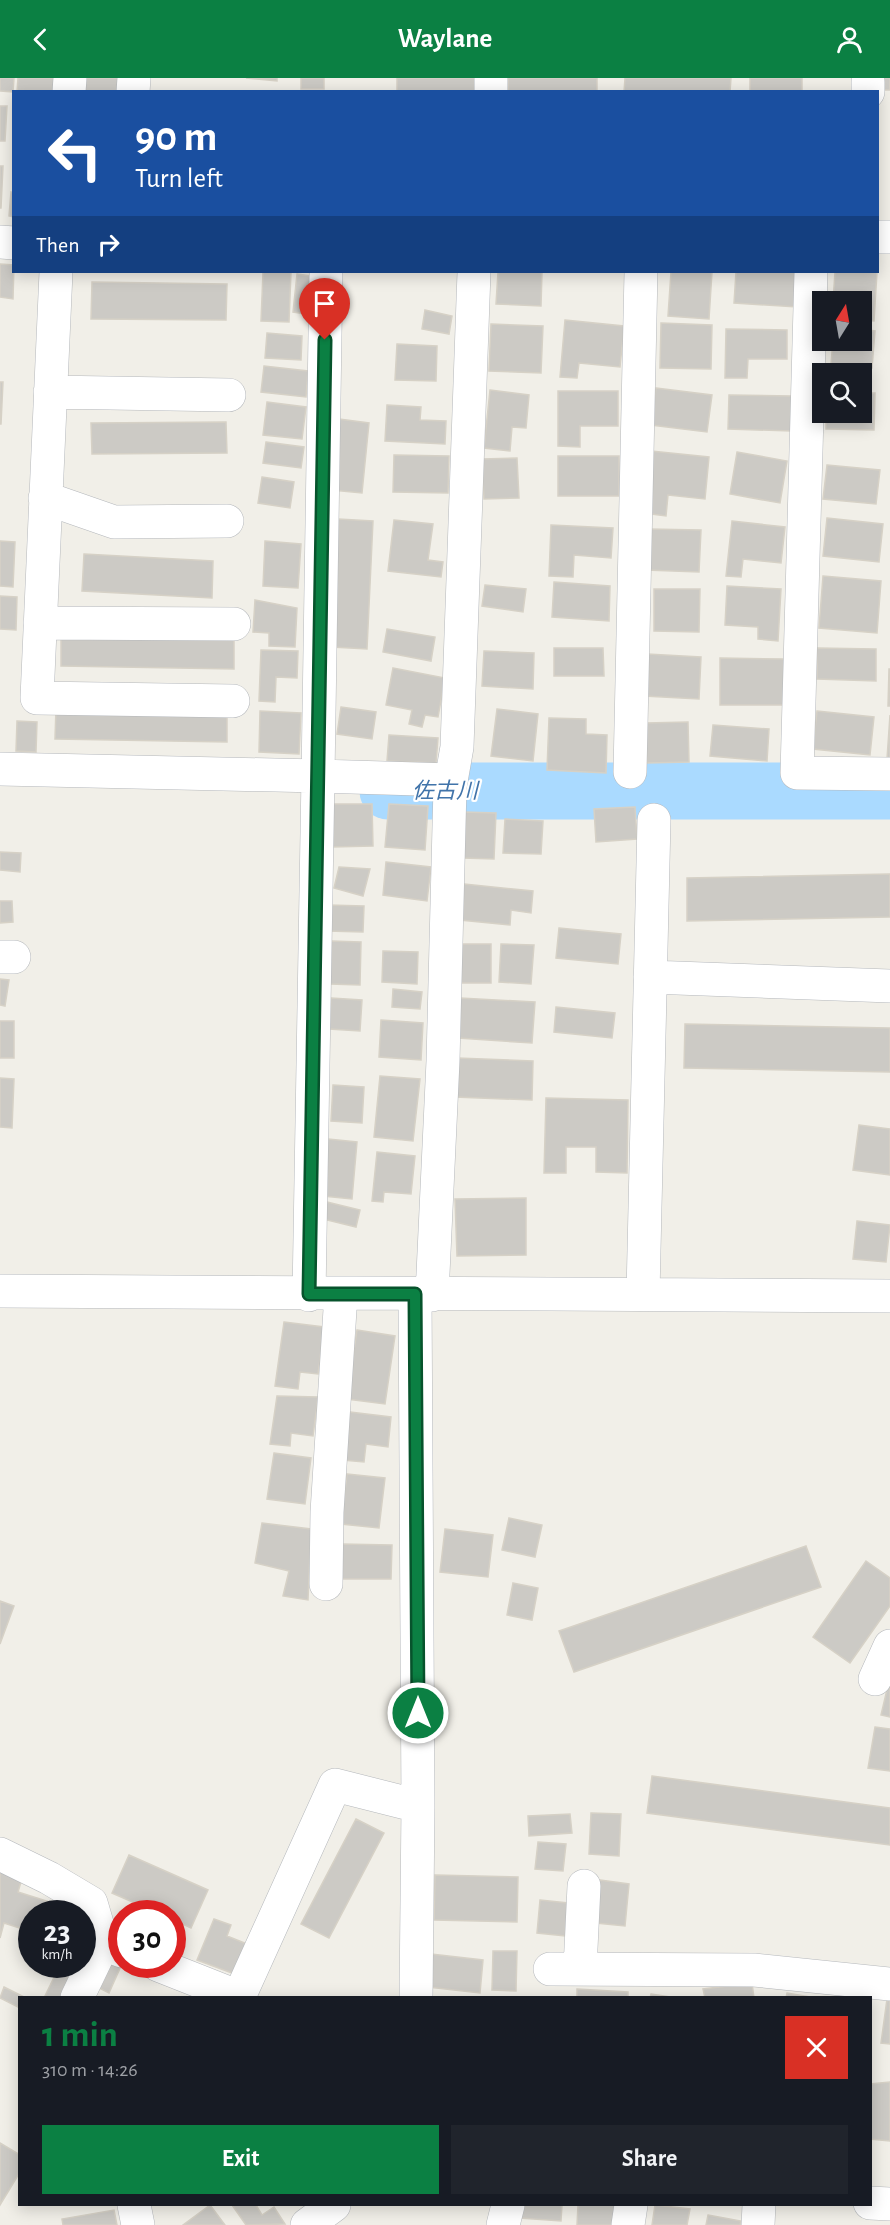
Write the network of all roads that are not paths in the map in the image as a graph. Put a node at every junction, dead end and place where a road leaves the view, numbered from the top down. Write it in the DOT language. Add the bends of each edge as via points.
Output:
graph roads {
  1 [pos="56,273"];
  2 [pos="326,273"];
  3 [pos="474,273"];
  4 [pos="641,273"];
  5 [pos="811,273"];
  6 [pos="50,392"];
  7 [pos="229,395"];
  8 [pos="45,498"];
  9 [pos="227,521"];
  10 [pos="40,623"];
  11 [pos="234,624"];
  12 [pos="232,701"];
  13 [pos="0,769"];
  14 [pos="630,772"];
  15 [pos="890,774"];
  16 [pos="318,785"];
  17 [pos="450,789"];
  18 [pos="654,820"];
  19 [pos="650,977"];
  20 [pos="890,986"];
  21 [pos="0,1291"];
  22 [pos="325,1294"];
  23 [pos="643,1294"];
  24 [pos="424,1295"];
  25 [pos="890,1296"];
  26 [pos="326,1584"];
  27 [pos="890,1646"];
  28 [pos="875,1679"];
  29 [pos="418,1806"];
  30 [pos="0,1854"];
  31 [pos="584,1886"];
  32 [pos="108,1939"];
  33 [pos="108,1953"];
  34 [pos="186,1976"];
  35 [pos="890,1984"];
  36 [pos="78,1996"];
  37 [pos="236,1996"];
  38 [pos="239,1996"];
  39 [pos="416,1996"];
  40 [pos="872,2204"];
  41 [pos="890,2204"];
  42 [pos="134,2206"];
  43 [pos="331,2206"];
  44 [pos="507,2206"];
  45 [pos="631,2206"];
  46 [pos="759,2206"];
  47 [pos="138,2225"];
  48 [pos="307,2225"];
  49 [pos="503,2225"];
  50 [pos="628,2225"];
  51 [pos="758,2225"];
  1 -- 6 [label="street"];
  2 -- 16 [label="street"];
  3 -- 17 [label="street" via="457,747"];
  4 -- 14 [label="street"];
  5 -- 15 [label="street" via="797,773"];
  6 -- 7 [label="street"];
  6 -- 8 [label="street"];
  8 -- 9 [label="street" via="114,522"];
  8 -- 10 [label="street"];
  10 -- 11 [label="street"];
  10 -- 12 [label="street" via="37,698"];
  13 -- 16 [label="street"];
  16 -- 17 [label="street"];
  16 -- 22 [label="street"];
  17 -- 24 [label="street" via="443,1061"];
  18 -- 19 [label="street"];
  19 -- 20 [label="street"];
  19 -- 23 [label="street"];
  21 -- 22 [label="street"];
  22 -- 24 [label="street"];
  22 -- 26 [label="street"];
  23 -- 24 [label="street"];
  23 -- 25 [label="street"];
  24 -- 29 [label="street"];
  27 -- 28 [label="street"];
  29 -- 38 [label="street" via="335,1785"];
  29 -- 39 [label="street"];
  30 -- 32 [label="street" via="91,1903"];
  31 -- 35 [label="street" via="565,1969 754,1970"];
  33 -- 36 [label="street"];
  34 -- 37 [label="street"];
  40 -- 41 [label="street"];
  42 -- 47 [label="street"];
  43 -- 48 [label="street"];
  44 -- 49 [label="street"];
  45 -- 50 [label="street"];
  46 -- 51 [label="street"];
}
